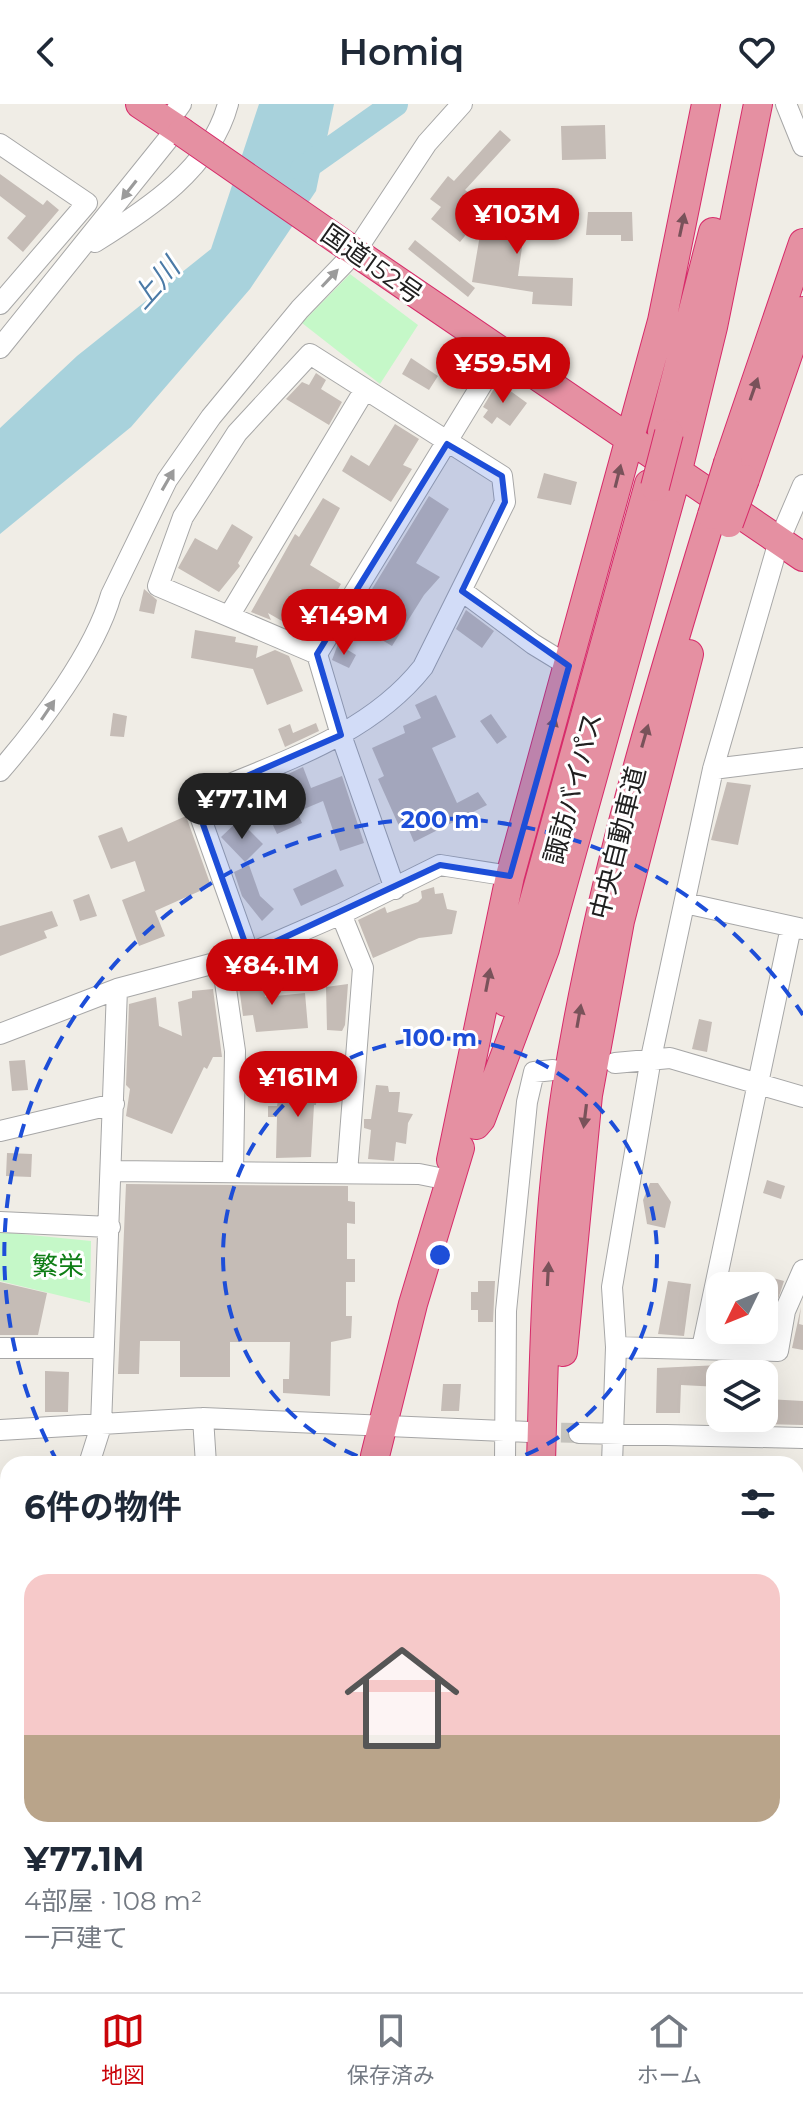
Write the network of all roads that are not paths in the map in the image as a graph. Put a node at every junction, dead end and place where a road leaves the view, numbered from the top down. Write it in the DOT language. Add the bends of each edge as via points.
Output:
graph roads {
  1 [pos="140,104"];
  2 [pos="228,104"];
  3 [pos="462,104"];
  4 [pos="706,104"];
  5 [pos="738,104"];
  6 [pos="745,104"];
  7 [pos="758,104"];
  8 [pos="786,104"];
  9 [pos="177,122"];
  10 [pos="803,146"];
  11 [pos="3,150"];
  12 [pos="803,243"];
  13 [pos="83,248"];
  14 [pos="352,250"];
  15 [pos="0,304"];
  16 [pos="803,311"];
  17 [pos="0,348"];
  18 [pos="501,353"];
  19 [pos="364,391"];
  20 [pos="666,433"];
  21 [pos="627,439"];
  22 [pos="447,444"];
  23 [pos="678,470"];
  24 [pos="736,471"];
  25 [pos="652,485"];
  26 [pos="801,493"];
  27 [pos="720,519"];
  28 [pos="779,541"];
  29 [pos="803,557"];
  30 [pos="462,591"];
  31 [pos="229,616"];
  32 [pos="317,654"];
  33 [pos="569,666"];
  34 [pos="341,735"];
  35 [pos="803,758"];
  36 [pos="713,769"];
  37 [pos="0,771"];
  38 [pos="510,876"];
  39 [pos="395,889"];
  40 [pos="685,903"];
  41 [pos="341,914"];
  42 [pos="797,928"];
  43 [pos="249,954"];
  44 [pos="222,961"];
  45 [pos="117,989"];
  46 [pos="0,1034"];
  47 [pos="651,1058"];
  48 [pos="615,1063"];
  49 [pos="553,1070"];
  50 [pos="757,1083"];
  51 [pos="803,1097"];
  52 [pos="114,1104"];
  53 [pos="476,1125"];
  54 [pos="0,1131"];
  55 [pos="112,1171"];
  56 [pos="233,1172"];
  57 [pos="452,1172"];
  58 [pos="347,1173"];
  59 [pos="0,1222"];
  60 [pos="110,1227"];
  61 [pos="803,1270"];
  62 [pos="798,1294"];
  63 [pos="616,1347"];
  64 [pos="0,1348"];
  65 [pos="103,1348"];
  66 [pos="702,1348"];
  67 [pos="203,1418"];
  68 [pos="101,1426"];
  69 [pos="388,1426"];
  70 [pos="0,1430"];
  71 [pos="506,1430"];
  72 [pos="529,1432"];
  73 [pos="579,1433"];
  74 [pos="614,1434"];
  75 [pos="803,1438"];
  76 [pos="92,1456"];
  77 [pos="205,1456"];
  78 [pos="383,1456"];
  79 [pos="505,1456"];
  80 [pos="541,1456"];
  81 [pos="560,1456"];
  82 [pos="613,1456"];
  1 -- 9 [label="highway, 国道152号"];
  2 -- 13 [label="street" via="219,130 176,184 143,212"];
  3 -- 14 [label="street" via="427,143"];
  21 -- 4 [label="highway, one-way" via="662,321"];
  5 -- 20 [label="highway, 諏訪バイパス"];
  6 -- 20 [label="highway, 諏訪バイパス" via="725,217"];
  7 -- 23 [label="highway"];
  8 -- 10 [label="street"];
  9 -- 13 [label="street, one-way"];
  9 -- 14 [label="highway, 国道152号, bridge"];
  11 -- 15 [label="street" via="87,203"];
  24 -- 12 [label="highway, 中央自動車道, one-way"];
  13 -- 17 [label="street"];
  14 -- 18 [label="highway, 国道152号"];
  37 -- 14 [label="street, one-way" via="57,696 106,613 167,480 211,417"];
  16 -- 24 [label="highway, 中央自動車道"];
  18 -- 21 [label="highway, 国道152号"];
  18 -- 22 [label="street"];
  19 -- 22 [label="street"];
  19 -- 31 [label="street"];
  19 -- 31 [label="street" via="310,354 237,433 183,517 158,586"];
  20 -- 25 [label="highway, 諏訪バイパス, bridge"];
  21 -- 23 [label="highway, 国道152号"];
  33 -- 21 [label="highway, one-way"];
  22 -- 30 [label="street" via="502,476 505,502"];
  22 -- 32 [label="street"];
  23 -- 28 [label="highway, 国道152号"];
  23 -- 53 [label="highway" via="545,949"];
  24 -- 27 [label="highway, 中央自動車道, bridge"];
  25 -- 53 [label="highway, 諏訪バイパス" via="534,933"];
  25 -- 57 [label="highway, 諏訪バイパス" via="528,931"];
  26 -- 28 [label="street"];
  80 -- 27 [label="highway, 中央自動車道, one-way" via="552,1203 583,994 619,829"];
  27 -- 81 [label="highway, 中央自動車道, one-way" via="638,850 590,1081 574,1207"];
  28 -- 29 [label="highway, 国道152号"];
  28 -- 36 [label="street"];
  30 -- 33 [label="street"];
  30 -- 34 [label="street" via="423,667 406,688"];
  31 -- 32 [label="street"];
  32 -- 34 [label="street"];
  38 -- 33 [label="highway, one-way"];
  34 -- 39 [label="street"];
  34 -- 43 [label="street" via="194,799"];
  35 -- 36 [label="street"];
  36 -- 40 [label="street"];
  38 -- 39 [label="street" via="440,865"];
  57 -- 38 [label="highway, one-way"];
  39 -- 41 [label="street"];
  40 -- 42 [label="street"];
  40 -- 47 [label="street"];
  41 -- 43 [label="street"];
  41 -- 58 [label="street" via="363,968"];
  42 -- 50 [label="street"];
  43 -- 44 [label="street"];
  44 -- 45 [label="street"];
  44 -- 56 [label="street" via="235,1051"];
  45 -- 46 [label="street"];
  45 -- 52 [label="street"];
  47 -- 48 [label="street"];
  47 -- 50 [label="street" via="670,1058"];
  47 -- 63 [label="street" via="612,1287"];
  49 -- 71 [label="street" via="534,1072 527,1102 506,1311"];
  50 -- 51 [label="street"];
  50 -- 66 [label="street"];
  52 -- 54 [label="street"];
  52 -- 55 [label="street"];
  53 -- 69 [label="highway, 諏訪バイパス"];
  55 -- 56 [label="street"];
  55 -- 60 [label="street"];
  56 -- 58 [label="street"];
  57 -- 58 [label="street"];
  57 -- 69 [label="highway, 諏訪バイパス"];
  59 -- 60 [label="street"];
  60 -- 65 [label="street"];
  61 -- 62 [label="street"];
  62 -- 66 [label="street" via="785,1311 778,1351"];
  63 -- 66 [label="street"];
  63 -- 74 [label="street"];
  64 -- 65 [label="street"];
  65 -- 68 [label="street"];
  67 -- 68 [label="street"];
  67 -- 69 [label="street"];
  67 -- 77 [label="street"];
  68 -- 70 [label="street"];
  68 -- 76 [label="street"];
  69 -- 71 [label="street"];
  69 -- 78 [label="highway, 諏訪バイパス"];
  71 -- 72 [label="street"];
  71 -- 79 [label="street"];
  73 -- 74 [label="street"];
  74 -- 75 [label="street"];
  74 -- 82 [label="street"];
}
